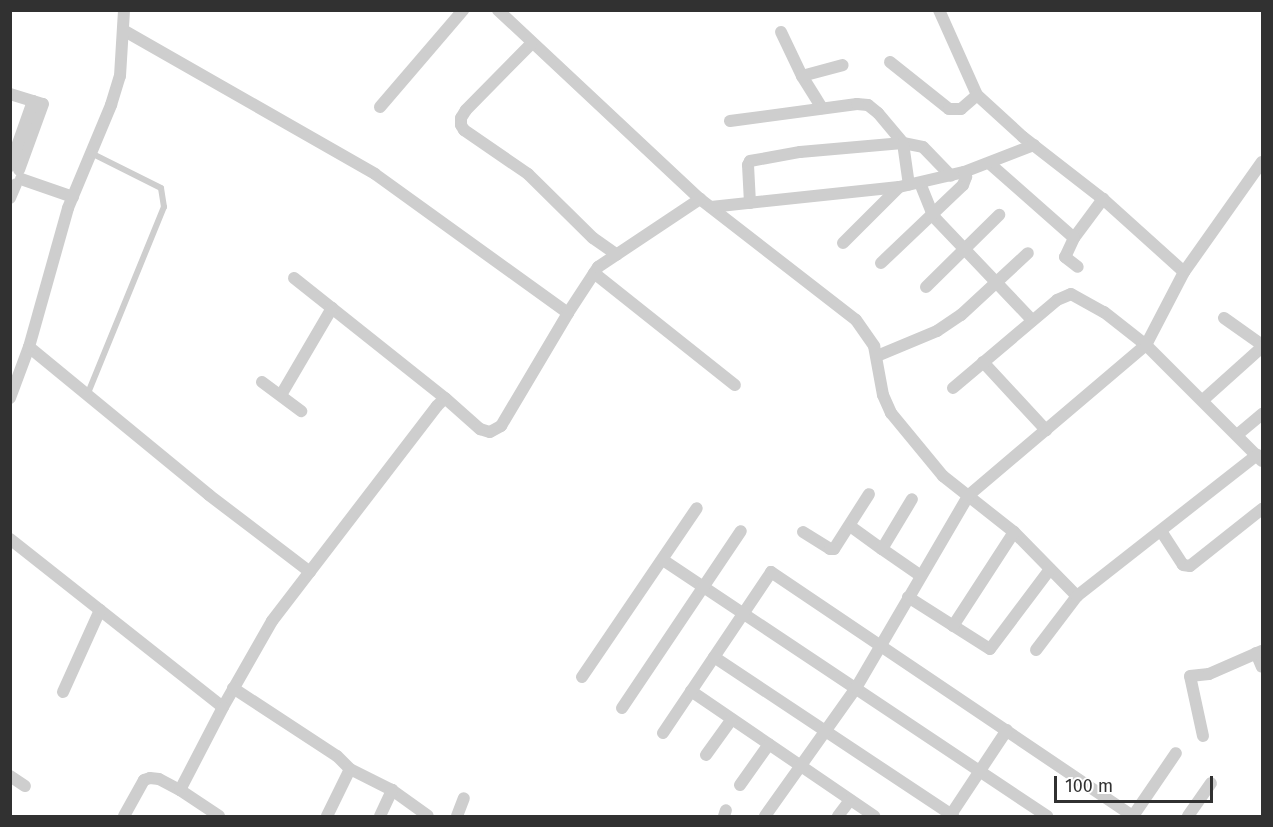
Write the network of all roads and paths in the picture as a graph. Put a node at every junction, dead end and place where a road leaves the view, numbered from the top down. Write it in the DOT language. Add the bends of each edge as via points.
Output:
graph roads {
  1 [pos="124,10"];
  2 [pos="463,10"];
  3 [pos="498,10"];
  4 [pos="939,10"];
  5 [pos="123,30"];
  6 [pos="781,32"];
  7 [pos="531,44"];
  8 [pos="890,62"];
  9 [pos="843,65"];
  10 [pos="802,76"];
  11 [pos="10,94"];
  12 [pos="977,95"];
  13 [pos="380,107"];
  14 [pos="822,108"];
  15 [pos="730,121"];
  16 [pos="903,143"];
  17 [pos="1034,145"];
  18 [pos="92,153"];
  19 [pos="1263,162"];
  20 [pos="989,163"];
  21 [pos="964,172"];
  22 [pos="15,175"];
  23 [pos="951,176"];
  24 [pos="909,185"];
  25 [pos="73,197"];
  26 [pos="10,198"];
  27 [pos="700,199"];
  28 [pos="1103,200"];
  29 [pos="750,203"];
  30 [pos="711,207"];
  31 [pos="999,215"];
  32 [pos="933,216"];
  33 [pos="1074,238"];
  34 [pos="843,243"];
  35 [pos="964,251"];
  36 [pos="1028,253"];
  37 [pos="617,255"];
  38 [pos="881,263"];
  39 [pos="1078,267"];
  40 [pos="1184,272"];
  41 [pos="594,273"];
  42 [pos="294,278"];
  43 [pos="996,283"];
  44 [pos="926,287"];
  45 [pos="332,308"];
  46 [pos="568,313"];
  47 [pos="1224,318"];
  48 [pos="1032,320"];
  49 [pos="1146,345"];
  50 [pos="1263,346"];
  51 [pos="29,347"];
  52 [pos="877,356"];
  53 [pos="983,362"];
  54 [pos="262,382"];
  55 [pos="735,385"];
  56 [pos="953,388"];
  57 [pos="88,393"];
  58 [pos="281,395"];
  59 [pos="10,398"];
  60 [pos="445,398"];
  61 [pos="1203,400"];
  62 [pos="301,411"];
  63 [pos="1263,414"];
  64 [pos="1046,430"];
  65 [pos="1237,435"];
  66 [pos="1260,458"];
  67 [pos="869,494"];
  68 [pos="969,495"];
  69 [pos="912,499"];
  70 [pos="697,508"];
  71 [pos="1263,509"];
  72 [pos="850,526"];
  73 [pos="741,531"];
  74 [pos="1014,531"];
  75 [pos="1161,531"];
  76 [pos="803,532"];
  77 [pos="10,539"];
  78 [pos="882,549"];
  79 [pos="663,560"];
  80 [pos="1050,569"];
  81 [pos="310,572"];
  82 [pos="921,576"];
  83 [pos="703,587"];
  84 [pos="1077,596"];
  85 [pos="908,597"];
  86 [pos="100,610"];
  87 [pos="743,613"];
  88 [pos="953,626"];
  89 [pos="882,646"];
  90 [pos="1036,650"];
  91 [pos="1259,652"];
  92 [pos="714,657"];
  93 [pos="1263,667"];
  94 [pos="582,677"];
  95 [pos="233,688"];
  96 [pos="856,688"];
  97 [pos="691,691"];
  98 [pos="63,692"];
  99 [pos="223,707"];
  100 [pos="622,708"];
  101 [pos="732,719"];
  102 [pos="826,730"];
  103 [pos="1007,730"];
  104 [pos="663,733"];
  105 [pos="1203,736"];
  106 [pos="769,744"];
  107 [pos="1176,753"];
  108 [pos="706,755"];
  109 [pos="801,766"];
  110 [pos="350,769"];
  111 [pos="979,772"];
  112 [pos="10,776"];
  113 [pos="1211,783"];
  114 [pos="740,785"];
  115 [pos="25,786"];
  116 [pos="180,790"];
  117 [pos="392,790"];
  118 [pos="464,798"];
  119 [pos="850,800"];
  120 [pos="124,816"];
  121 [pos="219,816"];
  122 [pos="327,816"];
  123 [pos="380,816"];
  124 [pos="428,816"];
  125 [pos="457,816"];
  126 [pos="765,816"];
  127 [pos="838,816"];
  128 [pos="874,816"];
  129 [pos="951,816"];
  130 [pos="1047,816"];
  131 [pos="1133,816"];
  132 [pos="1188,816"];
  1 -- 5 [label="street"];
  2 -- 13 [label="street"];
  3 -- 7 [label="street"];
  4 -- 12 [label="street"];
  5 -- 18 [label="street" via="120,76"];
  5 -- 46 [label="street" via="375,174"];
  6 -- 10 [label="street"];
  7 -- 27 [label="street"];
  7 -- 37 [label="street" via="466,110 460,118 461,125 528,174 586,231"];
  8 -- 12 [label="street" via="949,109 961,109"];
  9 -- 10 [label="street"];
  10 -- 14 [label="street"];
  11 -- 22 [label="street" via="42,104"];
  12 -- 17 [label="street"];
  14 -- 15 [label="street"];
  14 -- 16 [label="street" via="868,105"];
  16 -- 23 [label="street" via="923,147"];
  16 -- 24 [label="street"];
  16 -- 29 [label="street" via="753,159 748,165"];
  17 -- 20 [label="street"];
  17 -- 28 [label="street"];
  18 -- 25 [label="street"];
  18 -- 57 [label="lane" via="161,188 164,207"];
  19 -- 40 [label="street"];
  20 -- 21 [label="street"];
  20 -- 33 [label="street"];
  21 -- 23 [label="street"];
  21 -- 32 [label="street" via="963,185"];
  22 -- 25 [label="street"];
  22 -- 26 [label="street"];
  23 -- 24 [label="street"];
  24 -- 29 [label="street"];
  24 -- 32 [label="street"];
  24 -- 34 [label="street"];
  25 -- 51 [label="street"];
  27 -- 30 [label="street"];
  27 -- 37 [label="street"];
  28 -- 33 [label="street"];
  28 -- 40 [label="street"];
  29 -- 30 [label="street"];
  30 -- 52 [label="street" via="856,320"];
  31 -- 35 [label="street"];
  32 -- 35 [label="street"];
  32 -- 38 [label="street"];
  33 -- 39 [label="street" via="1065,257"];
  35 -- 43 [label="street"];
  35 -- 44 [label="street"];
  36 -- 43 [label="street"];
  37 -- 41 [label="street"];
  40 -- 49 [label="street"];
  41 -- 46 [label="street"];
  41 -- 55 [label="street"];
  42 -- 45 [label="street"];
  43 -- 48 [label="street"];
  43 -- 52 [label="street" via="937,331"];
  45 -- 58 [label="street"];
  45 -- 60 [label="street"];
  46 -- 60 [label="street" via="501,426 490,432 480,429"];
  47 -- 50 [label="street"];
  48 -- 49 [label="street" via="1065,294 1071,294 1104,312"];
  48 -- 53 [label="street"];
  49 -- 61 [label="street"];
  49 -- 64 [label="street"];
  50 -- 61 [label="street"];
  51 -- 57 [label="street"];
  51 -- 59 [label="street"];
  52 -- 68 [label="street" via="883,395 891,413 943,476"];
  53 -- 56 [label="street"];
  53 -- 64 [label="street"];
  54 -- 58 [label="street"];
  57 -- 81 [label="street" via="209,495"];
  58 -- 62 [label="street"];
  60 -- 81 [label="street" via="414,433"];
  61 -- 65 [label="street"];
  63 -- 65 [label="street"];
  64 -- 68 [label="street"];
  65 -- 66 [label="street"];
  66 -- 75 [label="street"];
  67 -- 72 [label="street"];
  68 -- 74 [label="street"];
  68 -- 82 [label="street"];
  69 -- 78 [label="street"];
  70 -- 79 [label="street"];
  71 -- 75 [label="street" via="1186,566"];
  72 -- 76 [label="street" via="832,550"];
  72 -- 78 [label="street"];
  73 -- 83 [label="street"];
  74 -- 80 [label="street"];
  74 -- 88 [label="street"];
  75 -- 84 [label="street"];
  77 -- 86 [label="street"];
  78 -- 82 [label="street"];
  79 -- 83 [label="street"];
  79 -- 94 [label="street"];
  80 -- 84 [label="street"];
  80 -- 88 [label="street" via="990,649"];
  81 -- 95 [label="street" via="272,621"];
  82 -- 85 [label="street"];
  83 -- 87 [label="street"];
  83 -- 100 [label="street"];
  84 -- 90 [label="street"];
  85 -- 88 [label="street"];
  85 -- 89 [label="street"];
  86 -- 98 [label="street"];
  86 -- 99 [label="street"];
  87 -- 89 [label="street" via="771,572"];
  87 -- 92 [label="street"];
  87 -- 96 [label="street"];
  89 -- 96 [label="street"];
  89 -- 103 [label="street"];
  91 -- 93 [label="street"];
  91 -- 105 [label="street" via="1209,674 1190,676"];
  92 -- 97 [label="street"];
  92 -- 102 [label="street"];
  95 -- 99 [label="street"];
  95 -- 110 [label="street" via="337,756"];
  96 -- 102 [label="street"];
  96 -- 111 [label="street"];
  97 -- 101 [label="street"];
  97 -- 104 [label="street"];
  99 -- 116 [label="street"];
  101 -- 106 [label="street"];
  101 -- 108 [label="street"];
  102 -- 109 [label="street"];
  102 -- 129 [label="street"];
  103 -- 111 [label="street"];
  103 -- 131 [label="street"];
  106 -- 109 [label="street"];
  106 -- 114 [label="street"];
  107 -- 131 [label="street"];
  109 -- 119 [label="street"];
  109 -- 126 [label="street"];
  110 -- 117 [label="street"];
  110 -- 122 [label="street"];
  111 -- 129 [label="street"];
  111 -- 130 [label="street"];
  112 -- 115 [label="street"];
  113 -- 132 [label="street"];
  116 -- 120 [label="street" via="159,778 144,780"];
  116 -- 121 [label="street"];
  117 -- 123 [label="street"];
  117 -- 124 [label="street"];
  118 -- 125 [label="street"];
  119 -- 127 [label="street"];
  119 -- 128 [label="street"];
}
